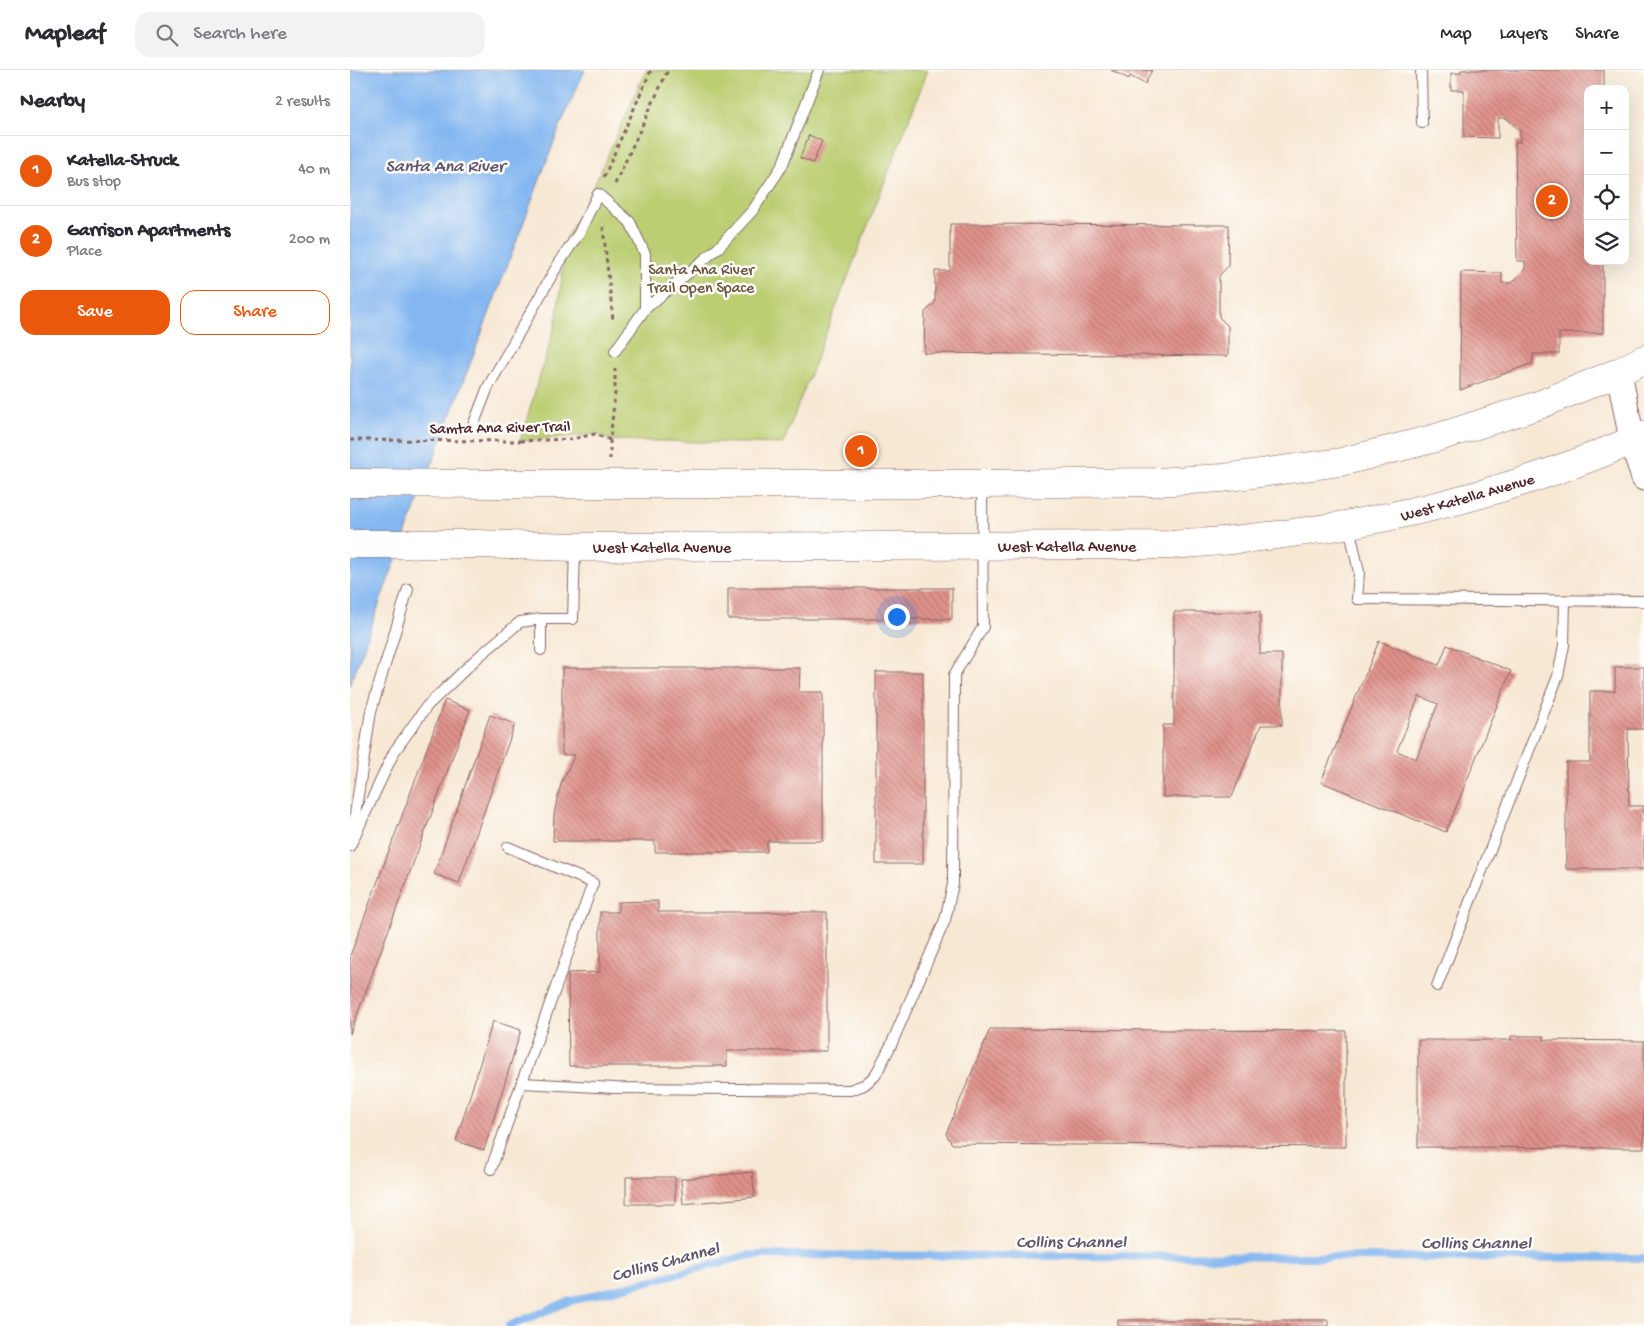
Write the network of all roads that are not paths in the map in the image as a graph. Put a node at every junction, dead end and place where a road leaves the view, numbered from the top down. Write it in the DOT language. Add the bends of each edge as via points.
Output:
graph roads {
  1 [pos="819,70"];
  2 [pos="1421,70"];
  3 [pos="1422,123"];
  4 [pos="645,309"];
  5 [pos="615,351"];
  6 [pos="1644,359"];
  7 [pos="1619,372"];
  8 [pos="473,426"];
  9 [pos="1638,437"];
  10 [pos="1644,478"];
  11 [pos="350,483"];
  12 [pos="982,484"];
  13 [pos="1349,525"];
  14 [pos="350,544"];
  15 [pos="982,545"];
  16 [pos="574,547"];
  17 [pos="408,589"];
  18 [pos="1565,601"];
  19 [pos="1644,601"];
  20 [pos="541,619"];
  21 [pos="541,650"];
  22 [pos="350,846"];
  23 [pos="508,847"];
  24 [pos="1437,986"];
  25 [pos="522,1083"];
  26 [pos="491,1169"];
  1 -- 4 [label="lane" via="782,166 753,210 718,248"];
  2 -- 3 [label="lane"];
  4 -- 5 [label="lane"];
  4 -- 8 [label="lane" via="645,254 640,241 630,222 598,194 579,234 488,387"];
  6 -- 7 [label="main road"];
  7 -- 9 [label="street"];
  7 -- 12 [label="main road" via="1482,423 1340,462 1222,478"];
  9 -- 10 [label="street"];
  9 -- 13 [label="main road, West Katella Avenue" via="1563,468 1486,492"];
  11 -- 12 [label="main road, bridge"];
  12 -- 15 [label="lane"];
  13 -- 15 [label="main road, West Katella Avenue" via="1170,545"];
  13 -- 18 [label="lane" via="1359,572 1357,599"];
  14 -- 16 [label="main road, West Katella Avenue, bridge"];
  15 -- 16 [label="main road, West Katella Avenue"];
  15 -- 25 [label="lane" via="982,627 954,675 953,884 945,920 875,1076 850,1090 616,1088"];
  16 -- 20 [label="lane" via="573,618"];
  17 -- 22 [label="lane" via="371,711"];
  18 -- 19 [label="lane"];
  18 -- 24 [label="lane" via="1564,645 1558,676"];
  20 -- 21 [label="lane"];
  20 -- 22 [label="lane" via="520,622 427,706 394,752"];
  23 -- 25 [label="lane" via="593,883"];
  25 -- 26 [label="lane"];
}
